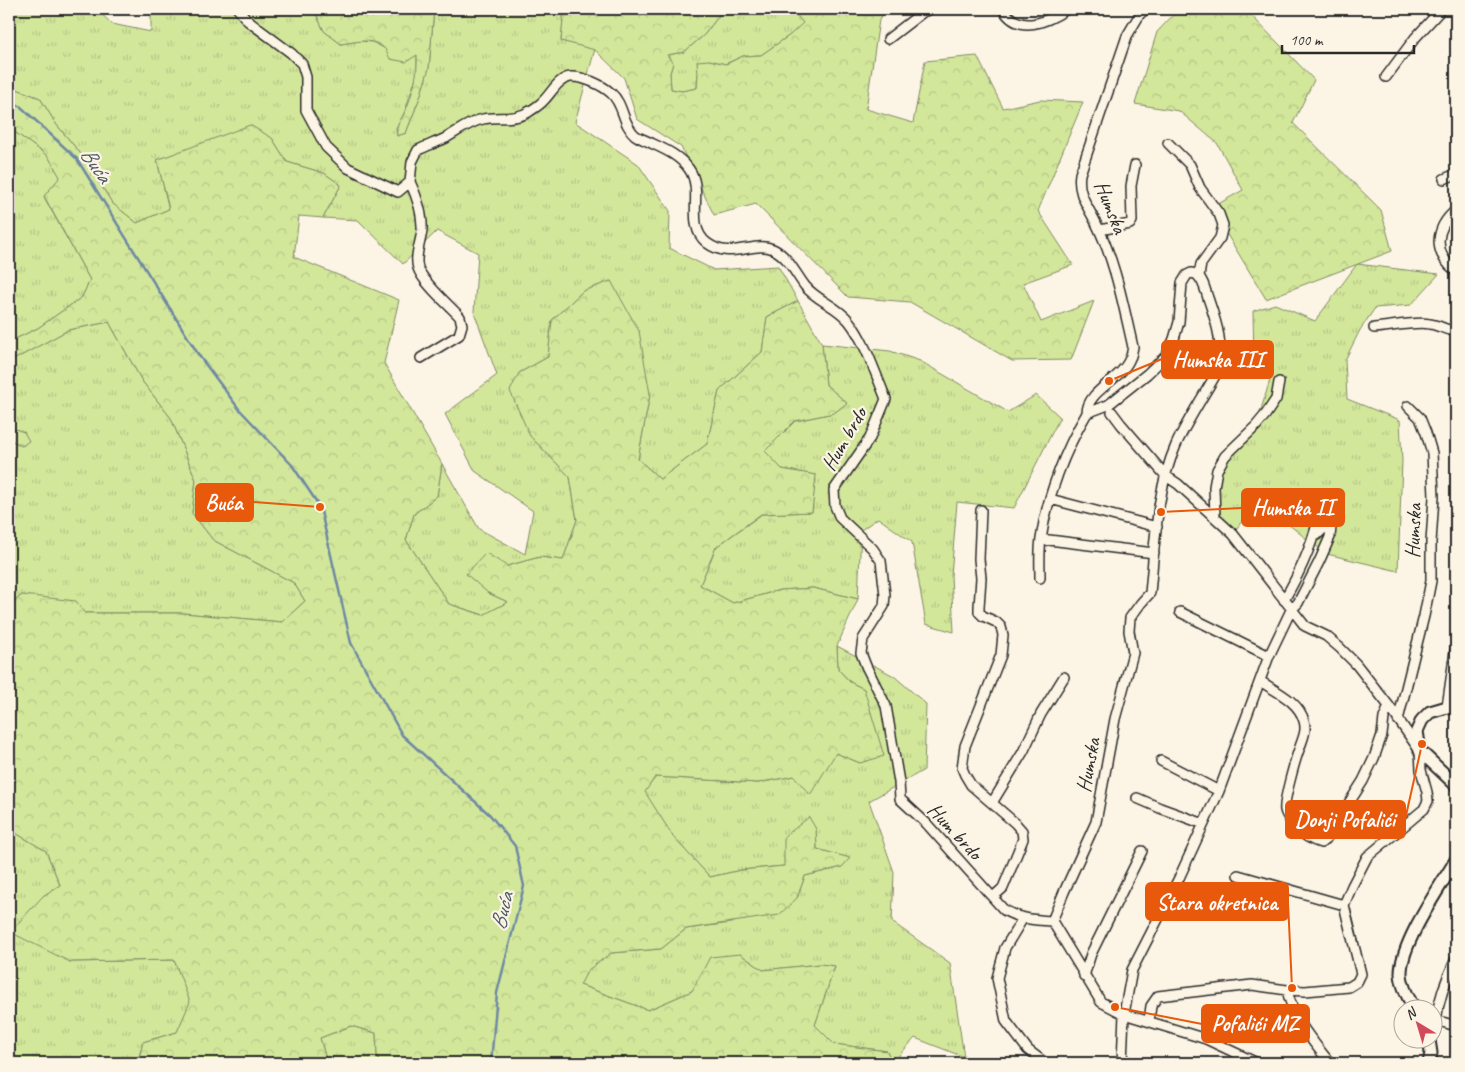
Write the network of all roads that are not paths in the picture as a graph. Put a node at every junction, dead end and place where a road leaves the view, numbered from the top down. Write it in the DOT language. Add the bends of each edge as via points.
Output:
graph roads {
  1 [pos="238,9"];
  2 [pos="931,9"];
  3 [pos="1003,9"];
  4 [pos="1067,9"];
  5 [pos="1146,9"];
  6 [pos="1439,9"];
  7 [pos="888,39"];
  8 [pos="1386,77"];
  9 [pos="1168,143"];
  10 [pos="1135,165"];
  11 [pos="1456,174"];
  12 [pos="1444,179"];
  13 [pos="410,182"];
  14 [pos="1456,210"];
  15 [pos="1100,230"];
  16 [pos="1456,271"];
  17 [pos="1200,276"];
  18 [pos="1374,328"];
  19 [pos="1456,331"];
  20 [pos="421,358"];
  21 [pos="1279,382"];
  22 [pos="1408,406"];
  23 [pos="1112,412"];
  24 [pos="1087,413"];
  25 [pos="1166,476"];
  26 [pos="1050,498"];
  27 [pos="1320,506"];
  28 [pos="981,510"];
  29 [pos="1215,516"];
  30 [pos="1157,527"];
  31 [pos="1313,537"];
  32 [pos="1041,539"];
  33 [pos="1154,553"];
  34 [pos="1040,578"];
  35 [pos="1284,600"];
  36 [pos="1291,610"];
  37 [pos="1180,612"];
  38 [pos="1456,644"];
  39 [pos="1269,656"];
  40 [pos="1064,677"];
  41 [pos="1260,681"];
  42 [pos="1389,706"];
  43 [pos="1451,708"];
  44 [pos="1398,720"];
  45 [pos="1420,751"];
  46 [pos="1162,761"];
  47 [pos="1456,785"];
  48 [pos="1219,792"];
  49 [pos="1137,798"];
  50 [pos="992,803"];
  51 [pos="1204,824"];
  52 [pos="1142,851"];
  53 [pos="1456,860"];
  54 [pos="1238,875"];
  55 [pos="993,898"];
  56 [pos="1344,906"];
  57 [pos="1023,918"];
  58 [pos="1052,921"];
  59 [pos="1456,959"];
  60 [pos="1084,976"];
  61 [pos="1287,990"];
  62 [pos="1410,1000"];
  63 [pos="1438,1000"];
  64 [pos="1124,1014"];
  65 [pos="1149,1021"];
  66 [pos="1442,1022"];
  67 [pos="1456,1026"];
  68 [pos="1431,1050"];
  69 [pos="1045,1063"];
  70 [pos="1122,1063"];
  71 [pos="1257,1063"];
  72 [pos="1330,1063"];
  73 [pos="1429,1063"];
  1 -- 13 [label="street" via="248,21 302,64 306,77 306,110 326,147 348,168 398,192"];
  2 -- 7 [label="street"];
  3 -- 4 [label="street" via="1011,19 1034,24"];
  5 -- 15 [label="street, Humska" via="1127,36 1080,174 1078,184 1081,193"];
  6 -- 8 [label="street"];
  9 -- 17 [label="street" via="1190,165 1223,225 1220,238 1202,264"];
  10 -- 15 [label="street" via="1131,186 1132,221"];
  11 -- 12 [label="street"];
  13 -- 20 [label="street" via="419,202 422,230 417,266 422,277 460,317 462,325 459,335"];
  13 -- 55 [label="street, Hum brdo" via="412,162 418,150 483,119 511,118 529,112 545,100 556,85 569,77 582,79 612,94 636,136 675,154 689,170 695,184 696,225 708,243 719,250 772,248 786,258 806,287 848,320 886,399 870,438 834,490 840,518 881,561 886,595 884,606 864,639 861,653 886,706 900,799 926,823"];
  14 -- 16 [label="street" via="1443,224 1438,241 1443,256"];
  15 -- 24 [label="street, Humska" via="1113,262 1133,346 1130,359 1120,373 1090,400"];
  17 -- 24 [label="street" via="1191,273 1182,283 1179,322 1167,355 1108,405"];
  17 -- 25 [label="street, Humska" via="1217,325 1220,362 1176,445"];
  18 -- 19 [label="street" via="1425,323"];
  21 -- 29 [label="street" via="1276,399 1266,414 1217,470"];
  22 -- 44 [label="street, Humska" via="1420,418 1432,452 1434,497 1431,581"];
  23 -- 25 [label="street"];
  24 -- 26 [label="street, Humska" via="1068,447"];
  25 -- 29 [label="street"];
  25 -- 30 [label="street, Humska" via="1159,500"];
  26 -- 30 [label="street"];
  26 -- 32 [label="street, Humska"];
  27 -- 31 [label="street"];
  28 -- 50 [label="street, Hum brdo" via="979,612 996,622 1003,635 1001,654 965,746 962,768 971,784"];
  29 -- 35 [label="street" via="1243,545"];
  30 -- 33 [label="street, Humska"];
  31 -- 35 [label="street"];
  31 -- 36 [label="street" via="1330,525 1330,537 1319,562 1298,603"];
  32 -- 33 [label="street"];
  32 -- 34 [label="street, Humska"];
  33 -- 58 [label="street, Humska" via="1150,593 1130,618 1133,653 1115,719 1096,822"];
  35 -- 36 [label="street"];
  36 -- 39 [label="street"];
  36 -- 42 [label="street" via="1304,626 1326,636 1340,648"];
  37 -- 39 [label="street"];
  38 -- 43 [label="street"];
  39 -- 41 [label="street"];
  40 -- 50 [label="street"];
  41 -- 42 [label="street" via="1290,701 1304,721 1306,730 1285,810 1300,832 1321,843 1363,781 1382,735"];
  41 -- 48 [label="street"];
  42 -- 44 [label="street"];
  43 -- 45 [label="street" via="1430,712 1422,720 1417,731"];
  44 -- 45 [label="street"];
  45 -- 47 [label="street"];
  45 -- 56 [label="street" via="1428,801 1424,809 1367,857"];
  46 -- 48 [label="street"];
  48 -- 51 [label="street"];
  49 -- 51 [label="street"];
  50 -- 55 [label="street, Hum brdo" via="1019,827 1023,839 1003,888"];
  51 -- 64 [label="street" via="1132,970"];
  52 -- 60 [label="street" via="1091,954"];
  53 -- 62 [label="street" via="1402,959 1401,974"];
  54 -- 56 [label="street"];
  55 -- 57 [label="street, Hum brdo" via="1004,910"];
  56 -- 61 [label="street" via="1361,974 1357,982 1350,987"];
  57 -- 58 [label="street, Hum brdo"];
  57 -- 69 [label="street" via="1005,948 998,978 1006,1021 1028,1050"];
  58 -- 60 [label="street"];
  59 -- 63 [label="street"];
  60 -- 64 [label="street" via="1101,1002"];
  61 -- 65 [label="street" via="1252,985 1158,996 1151,1006"];
  61 -- 72 [label="street" via="1300,1024"];
  64 -- 65 [label="street"];
  64 -- 70 [label="street"];
  65 -- 71 [label="street" via="1206,1039"];
  66 -- 67 [label="street"];
  68 -- 73 [label="street"];
}
